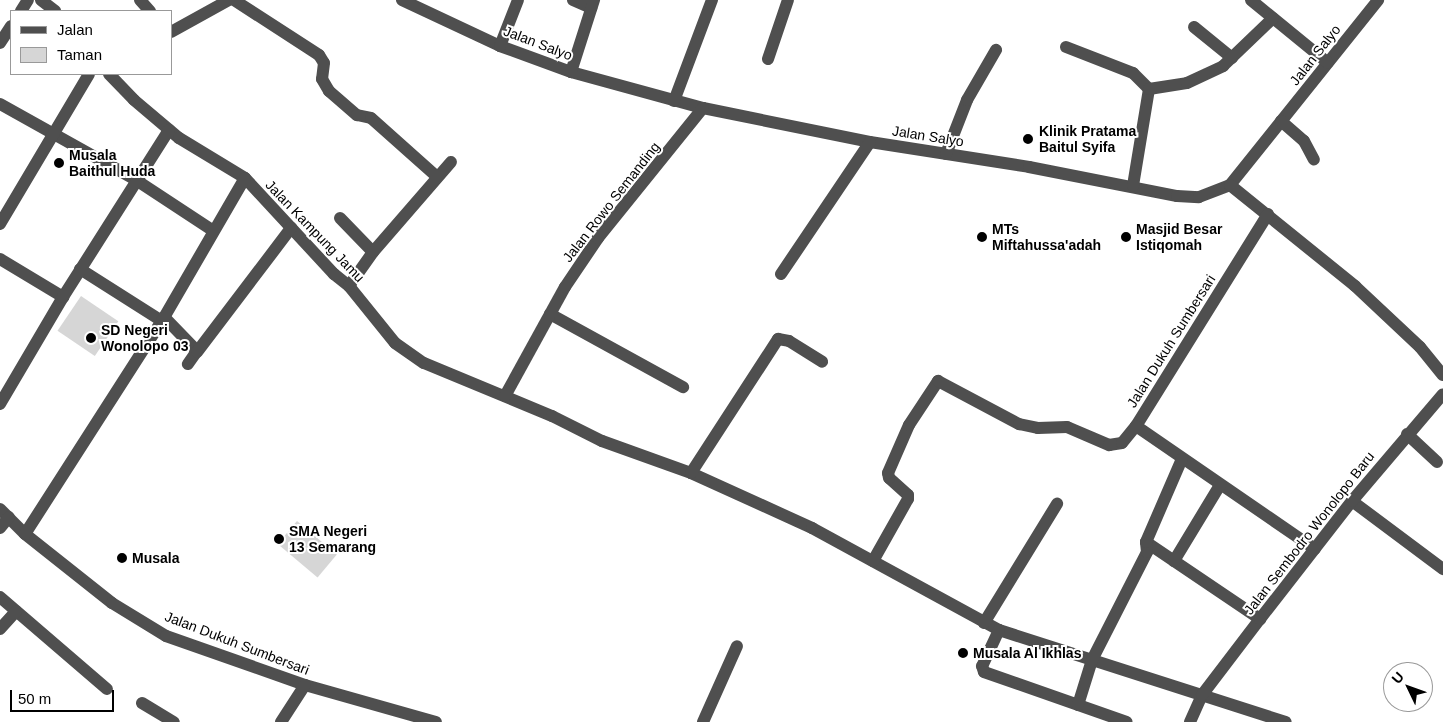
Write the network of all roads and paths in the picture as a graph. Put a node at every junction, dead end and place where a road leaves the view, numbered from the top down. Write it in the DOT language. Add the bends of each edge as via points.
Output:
graph roads {
  1 [pos="41,0"];
  2 [pos="140,0"];
  3 [pos="229,0"];
  4 [pos="234,0"];
  5 [pos="402,0"];
  6 [pos="518,0"];
  7 [pos="573,0"];
  8 [pos="698,0"];
  9 [pos="788,0"];
  10 [pos="1251,0"];
  11 [pos="1378,0"];
  12 [pos="712,3"];
  13 [pos="593,4"];
  14 [pos="54,10"];
  15 [pos="149,10"];
  16 [pos="1273,18"];
  17 [pos="1194,27"];
  18 [pos="10,28"];
  19 [pos="172,31"];
  20 [pos="0,43"];
  21 [pos="500,46"];
  22 [pos="1066,47"];
  23 [pos="996,50"];
  24 [pos="1232,58"];
  25 [pos="768,59"];
  26 [pos="1328,63"];
  27 [pos="571,72"];
  28 [pos="88,75"];
  29 [pos="110,75"];
  30 [pos="1148,89"];
  31 [pos="674,100"];
  32 [pos="0,104"];
  33 [pos="703,108"];
  34 [pos="1281,121"];
  35 [pos="168,130"];
  36 [pos="54,134"];
  37 [pos="870,142"];
  38 [pos="946,154"];
  39 [pos="1314,160"];
  40 [pos="451,162"];
  41 [pos="436,176"];
  42 [pos="244,178"];
  43 [pos="136,180"];
  44 [pos="1133,186"];
  45 [pos="1230,186"];
  46 [pos="1268,214"];
  47 [pos="340,218"];
  48 [pos="0,224"];
  49 [pos="291,228"];
  50 [pos="212,230"];
  51 [pos="373,252"];
  52 [pos="0,259"];
  53 [pos="80,269"];
  54 [pos="781,274"];
  55 [pos="349,286"];
  56 [pos="63,297"];
  57 [pos="550,314"];
  58 [pos="163,319"];
  59 [pos="202,348"];
  60 [pos="822,362"];
  61 [pos="188,364"];
  62 [pos="1443,375"];
  63 [pos="683,387"];
  64 [pos="1443,394"];
  65 [pos="505,396"];
  66 [pos="0,404"];
  67 [pos="1136,426"];
  68 [pos="1407,434"];
  69 [pos="1182,459"];
  70 [pos="1437,462"];
  71 [pos="691,473"];
  72 [pos="1220,485"];
  73 [pos="1352,501"];
  74 [pos="1057,504"];
  75 [pos="4,513"];
  76 [pos="0,528"];
  77 [pos="25,534"];
  78 [pos="1146,542"];
  79 [pos="1314,549"];
  80 [pos="873,561"];
  81 [pos="1174,561"];
  82 [pos="1442,565"];
  83 [pos="0,597"];
  84 [pos="16,611"];
  85 [pos="1260,619"];
  86 [pos="984,623"];
  87 [pos="0,629"];
  88 [pos="999,630"];
  89 [pos="737,646"];
  90 [pos="1092,660"];
  91 [pos="305,685"];
  92 [pos="107,689"];
  93 [pos="1202,695"];
  94 [pos="142,703"];
  95 [pos="1078,705"];
  96 [pos="174,722"];
  97 [pos="281,722"];
  98 [pos="436,722"];
  99 [pos="703,722"];
  100 [pos="1127,722"];
  101 [pos="1190,722"];
  102 [pos="1286,722"];
  1 -- 14 [label="street"];
  2 -- 15 [label="street"];
  3 -- 19 [label="street"];
  4 -- 41 [label="street" via="319,54 324,63 322,79 329,91 357,115 371,118"];
  5 -- 21 [label="street, Jalan Salyo"];
  6 -- 21 [label="street"];
  7 -- 13 [label="street"];
  8 -- 12 [label="street"];
  9 -- 25 [label="street"];
  10 -- 16 [label="street"];
  11 -- 26 [label="street, Jalan Salyo"];
  12 -- 31 [label="street"];
  13 -- 27 [label="street"];
  16 -- 24 [label="street"];
  16 -- 26 [label="street"];
  17 -- 24 [label="street"];
  18 -- 20 [label="street"];
  21 -- 27 [label="street, Jalan Salyo"];
  22 -- 30 [label="street" via="1133,73"];
  23 -- 38 [label="street" via="967,100"];
  24 -- 30 [label="street" via="1223,66 1187,83"];
  26 -- 34 [label="street, Jalan Salyo"];
  27 -- 31 [label="street, Jalan Salyo"];
  28 -- 36 [label="street"];
  29 -- 35 [label="street, Jalan Kampung Jamu"];
  30 -- 44 [label="street"];
  31 -- 33 [label="street, Jalan Salyo"];
  32 -- 36 [label="street"];
  33 -- 37 [label="street, Jalan Salyo"];
  33 -- 57 [label="street, Jalan Rowo Semanding" via="598,238"];
  34 -- 39 [label="street" via="1304,141"];
  34 -- 45 [label="street, Jalan Salyo"];
  35 -- 42 [label="street, Jalan Kampung Jamu"];
  35 -- 43 [label="street"];
  36 -- 43 [label="street"];
  36 -- 48 [label="street"];
  37 -- 38 [label="street, Jalan Salyo"];
  37 -- 54 [label="street"];
  38 -- 44 [label="street, Jalan Salyo"];
  40 -- 41 [label="street"];
  41 -- 51 [label="street"];
  42 -- 49 [label="street, Jalan Kampung Jamu"];
  42 -- 50 [label="street"];
  43 -- 50 [label="street"];
  43 -- 53 [label="street"];
  44 -- 45 [label="street, Jalan Salyo" via="1177,196 1200,197"];
  45 -- 46 [label="street"];
  46 -- 62 [label="street" via="1355,286 1420,347"];
  46 -- 67 [label="street, Jalan Dukuh Sumbersari"];
  47 -- 51 [label="street"];
  49 -- 55 [label="street, Jalan Kampung Jamu"];
  49 -- 59 [label="street"];
  50 -- 58 [label="street"];
  51 -- 55 [label="street"];
  52 -- 56 [label="street"];
  53 -- 56 [label="street"];
  53 -- 58 [label="street"];
  55 -- 65 [label="street, Jalan Kampung Jamu" via="395,343 424,363"];
  56 -- 66 [label="street"];
  57 -- 63 [label="street"];
  57 -- 65 [label="street, Jalan Rowo Semanding"];
  58 -- 59 [label="street"];
  58 -- 77 [label="street"];
  59 -- 61 [label="street"];
  60 -- 71 [label="street" via="789,341 778,339"];
  64 -- 68 [label="street, Jalan Sembodro Wonolopo Baru"];
  65 -- 71 [label="street, Jalan Kampung Jamu" via="602,441"];
  67 -- 69 [label="street, Jalan Dukuh Sumbersari"];
  67 -- 80 [label="street" via="1122,444 1110,445 1067,427 1038,428 1019,424 938,381 909,425 888,473 908,499"];
  68 -- 70 [label="street"];
  68 -- 73 [label="street, Jalan Sembodro Wonolopo Baru"];
  69 -- 72 [label="street, Jalan Dukuh Sumbersari"];
  69 -- 78 [label="street"];
  71 -- 80 [label="street, Jalan Kampung Jamu" via="812,528"];
  72 -- 79 [label="street, Jalan Dukuh Sumbersari"];
  72 -- 81 [label="street"];
  73 -- 79 [label="street, Jalan Sembodro Wonolopo Baru"];
  73 -- 82 [label="street"];
  74 -- 86 [label="street"];
  75 -- 76 [label="street"];
  75 -- 77 [label="street, Jalan Dukuh Sumbersari"];
  77 -- 91 [label="street, Jalan Dukuh Sumbersari" via="112,603 166,636"];
  78 -- 81 [label="street"];
  78 -- 90 [label="street" via="1147,552"];
  79 -- 85 [label="street, Jalan Sembodro Wonolopo Baru"];
  80 -- 86 [label="street, Jalan Kampung Jamu"];
  81 -- 85 [label="street"];
  83 -- 84 [label="street"];
  84 -- 87 [label="street"];
  84 -- 92 [label="street"];
  85 -- 93 [label="street, Jalan Sembodro Wonolopo Baru"];
  86 -- 88 [label="street, Jalan Kampung Jamu"];
  88 -- 90 [label="street, Jalan Kampung Jamu"];
  88 -- 95 [label="street" via="982,666 984,672"];
  89 -- 99 [label="street"];
  90 -- 93 [label="street, Jalan Kampung Jamu"];
  90 -- 95 [label="street"];
  91 -- 97 [label="street"];
  91 -- 98 [label="street, Jalan Dukuh Sumbersari"];
  93 -- 101 [label="street, Jalan Sembodro Wonolopo Baru"];
  93 -- 102 [label="street, Jalan Kampung Jamu"];
  94 -- 96 [label="street"];
  95 -- 100 [label="street"];
}
